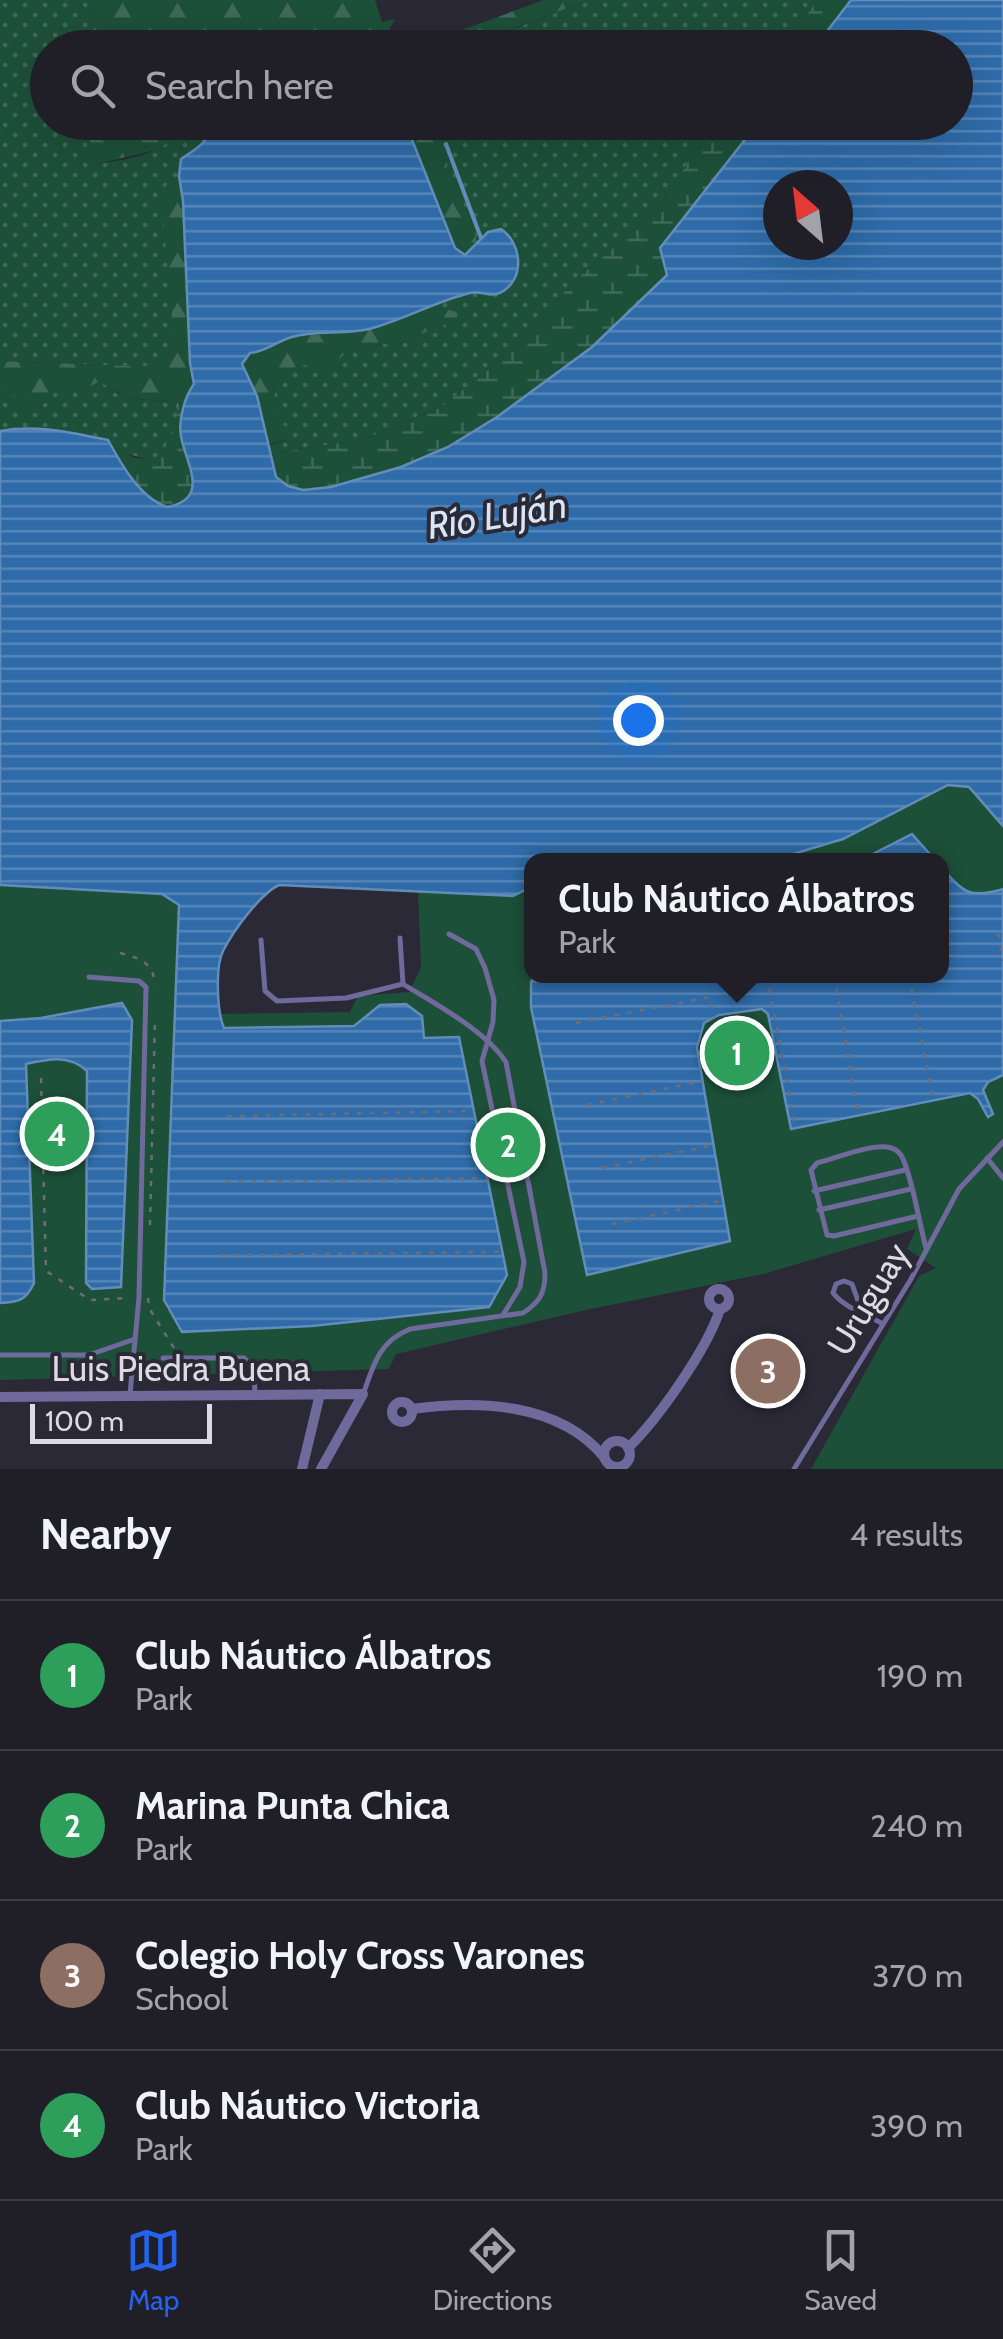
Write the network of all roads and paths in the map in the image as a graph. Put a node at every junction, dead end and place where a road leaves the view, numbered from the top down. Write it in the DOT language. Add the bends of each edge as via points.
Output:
graph roads {
  1 [pos="998,933"];
  2 [pos="449,934"];
  3 [pos="400,938"];
  4 [pos="261,940"];
  5 [pos="120,953"];
  6 [pos="1003,962"];
  7 [pos="89,977"];
  8 [pos="768,983"];
  9 [pos="835,983"];
  10 [pos="910,983"];
  11 [pos="403,984"];
  12 [pos="154,990"];
  13 [pos="155,1006"];
  14 [pos="714,1017"];
  15 [pos="576,1024"];
  16 [pos="486,1042"];
  17 [pos="40,1078"];
  18 [pos="702,1081"];
  19 [pos="934,1102"];
  20 [pos="587,1104"];
  21 [pos="475,1111"];
  22 [pos="228,1116"];
  23 [pos="859,1116"];
  24 [pos="796,1128"];
  25 [pos="1003,1142"];
  26 [pos="714,1145"];
  27 [pos="987,1158"];
  28 [pos="602,1168"];
  29 [pos="905,1170"];
  30 [pos="489,1178"];
  31 [pos="1003,1178"];
  32 [pos="225,1182"];
  33 [pos="910,1190"];
  34 [pos="814,1192"];
  35 [pos="724,1200"];
  36 [pos="819,1210"];
  37 [pos="918,1216"];
  38 [pos="612,1224"];
  39 [pos="150,1240"];
  40 [pos="927,1251"];
  41 [pos="501,1252"];
  42 [pos="221,1255"];
  43 [pos="148,1296"];
  44 [pos="139,1297"];
  45 [pos="720,1309"];
  46 [pos="862,1312"];
  47 [pos="503,1315"];
  48 [pos="883,1324"];
  49 [pos="136,1339"];
  50 [pos="0,1354"];
  51 [pos="162,1358"];
  52 [pos="180,1358"];
  53 [pos="130,1394"];
  54 [pos="256,1394"];
  55 [pos="320,1394"];
  56 [pos="363,1394"];
  57 [pos="0,1397"];
  58 [pos="412,1409"];
  59 [pos="628,1448"];
  60 [pos="606,1462"];
  61 [pos="621,1468"];
  62 [pos="302,1469"];
  63 [pos="322,1469"];
  64 [pos="794,1469"];
  1 -- 6 [label="path"];
  2 -- 16 [label="lane" via="476,949 485,968 494,1000"];
  3 -- 11 [label="lane"];
  4 -- 11 [label="lane" via="266,991 277,1001 346,998"];
  5 -- 12 [label="path" via="148,963"];
  7 -- 44 [label="lane" via="146,987"];
  8 -- 24 [label="path"];
  9 -- 23 [label="path"];
  10 -- 19 [label="path"];
  11 -- 16 [label="lane"];
  13 -- 39 [label="path"];
  14 -- 15 [label="path" via="710,997"];
  16 -- 47 [label="lane" via="482,1062 524,1262 520,1287"];
  16 -- 47 [label="lane" via="506,1062 545,1272 536,1304"];
  17 -- 44 [label="path" via="46,1271 90,1300"];
  18 -- 20 [label="path"];
  21 -- 22 [label="path"];
  25 -- 27 [label="lane, Uruguay"];
  26 -- 28 [label="path"];
  27 -- 31 [label="lane"];
  27 -- 40 [label="lane, Uruguay" via="958,1190"];
  29 -- 33 [label="lane"];
  29 -- 34 [label="lane"];
  29 -- 34 [label="lane" via="896,1150 884,1147 817,1163 811,1170"];
  30 -- 32 [label="path"];
  33 -- 36 [label="lane"];
  33 -- 37 [label="lane"];
  34 -- 36 [label="lane"];
  35 -- 38 [label="path"];
  36 -- 37 [label="lane" via="824,1229 834,1236"];
  37 -- 40 [label="lane"];
  40 -- 48 [label="lane, Uruguay"];
  41 -- 42 [label="path"];
  43 -- 52 [label="path"];
  44 -- 49 [label="lane"];
  45 -- 59 [label="street" via="646,1431"];
  46 -- 46 [label="lane" via="838,1300 836,1284 852,1284"];
  46 -- 48 [label="lane"];
  47 -- 56 [label="lane" via="395,1335 376,1356"];
  48 -- 64 [label="lane, Uruguay"];
  49 -- 50 [label="lane" via="89,1355"];
  49 -- 53 [label="lane"];
  51 -- 52 [label="lane"];
  52 -- 54 [label="lane" via="244,1358 254,1368"];
  53 -- 54 [label="street, Luis Piedra Buena"];
  53 -- 57 [label="street, Luis Piedra Buena"];
  54 -- 55 [label="street, Luis Piedra Buena"];
  55 -- 56 [label="street, Luis Piedra Buena"];
  55 -- 62 [label="street"];
  56 -- 63 [label="street"];
  58 -- 60 [label="street" via="506,1408 568,1427"];
  59 -- 60 [label="street" via="611,1443"];
  59 -- 61 [label="street"];
  60 -- 61 [label="street"];
}
